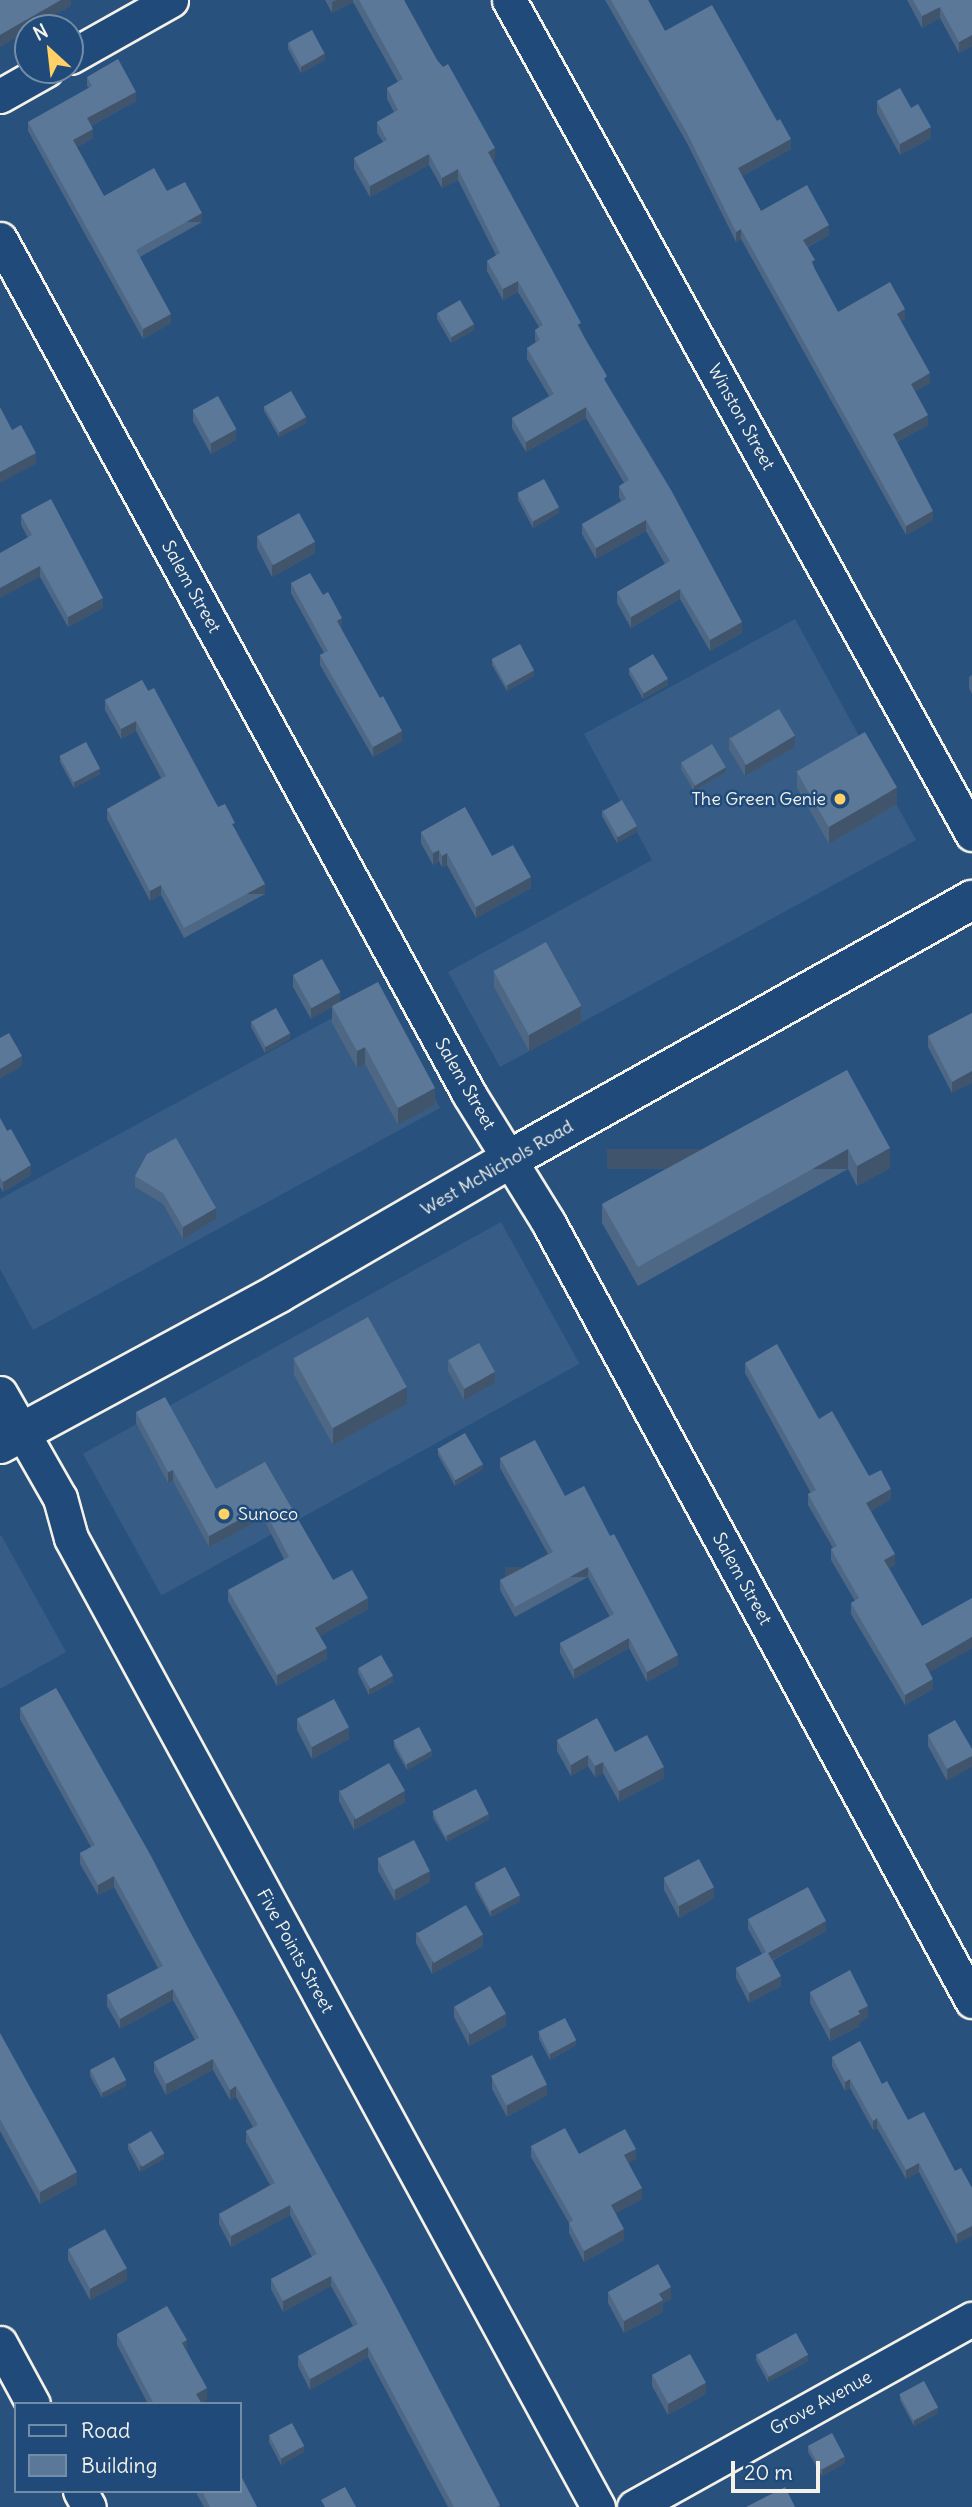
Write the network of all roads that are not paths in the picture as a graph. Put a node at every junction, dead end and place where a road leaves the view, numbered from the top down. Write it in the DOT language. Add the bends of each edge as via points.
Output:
graph roads {
  1 [pos="171,0"];
  2 [pos="509,0"];
  3 [pos="84,49"];
  4 [pos="21,84"];
  5 [pos="0,96"];
  6 [pos="0,239"];
  7 [pos="972,834"];
  8 [pos="972,900"];
  9 [pos="510,1158"];
  10 [pos="0,1393"];
  11 [pos="10,1438"];
  12 [pos="972,2001"];
  13 [pos="972,2319"];
  14 [pos="0,2343"];
  15 [pos="32,2402"];
  16 [pos="598,2507"];
  17 [pos="634,2507"];
  1 -- 3 [label="street"];
  2 -- 7 [label="street, Winston Street"];
  4 -- 5 [label="street"];
  6 -- 9 [label="street, Salem Street" via="463,1083"];
  8 -- 9 [label="main road, West McNichols Road"];
  9 -- 11 [label="main road, West McNichols Road" via="279,1293"];
  9 -- 12 [label="street, Salem Street"];
  10 -- 11 [label="street, Five Points Street"];
  11 -- 16 [label="street, Five Points Street" via="60,1498 71,1538"];
  13 -- 17 [label="street, Grove Avenue"];
  14 -- 15 [label="street"];
}
